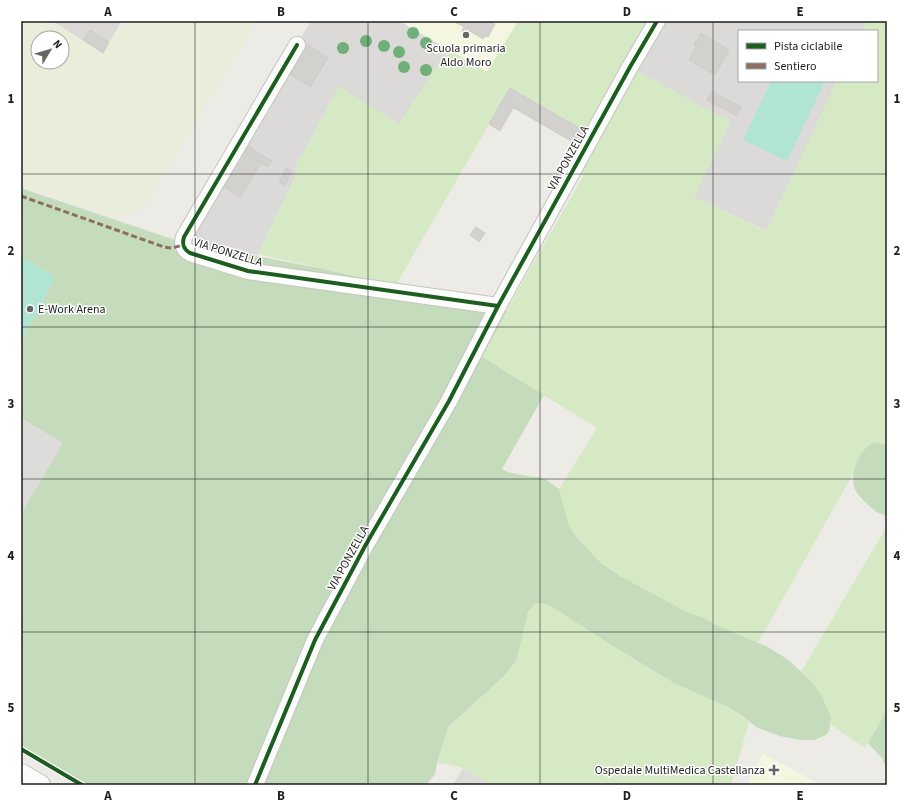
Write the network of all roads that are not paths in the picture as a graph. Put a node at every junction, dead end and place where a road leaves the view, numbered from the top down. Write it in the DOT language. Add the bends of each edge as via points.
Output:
graph roads {
  1 [pos="657,21"];
  2 [pos="297,45"];
  3 [pos="498,306"];
  4 [pos="21,774"];
  5 [pos="40,785"];
  6 [pos="255,785"];
  1 -- 3 [label="street, VIA PONZELLA"];
  2 -- 3 [label="street, VIA PONZELLA" via="184,236 183,245 186,251 248,271"];
  3 -- 6 [label="street, VIA PONZELLA" via="449,401 365,546 315,640"];
  4 -- 5 [label="street"];
}
